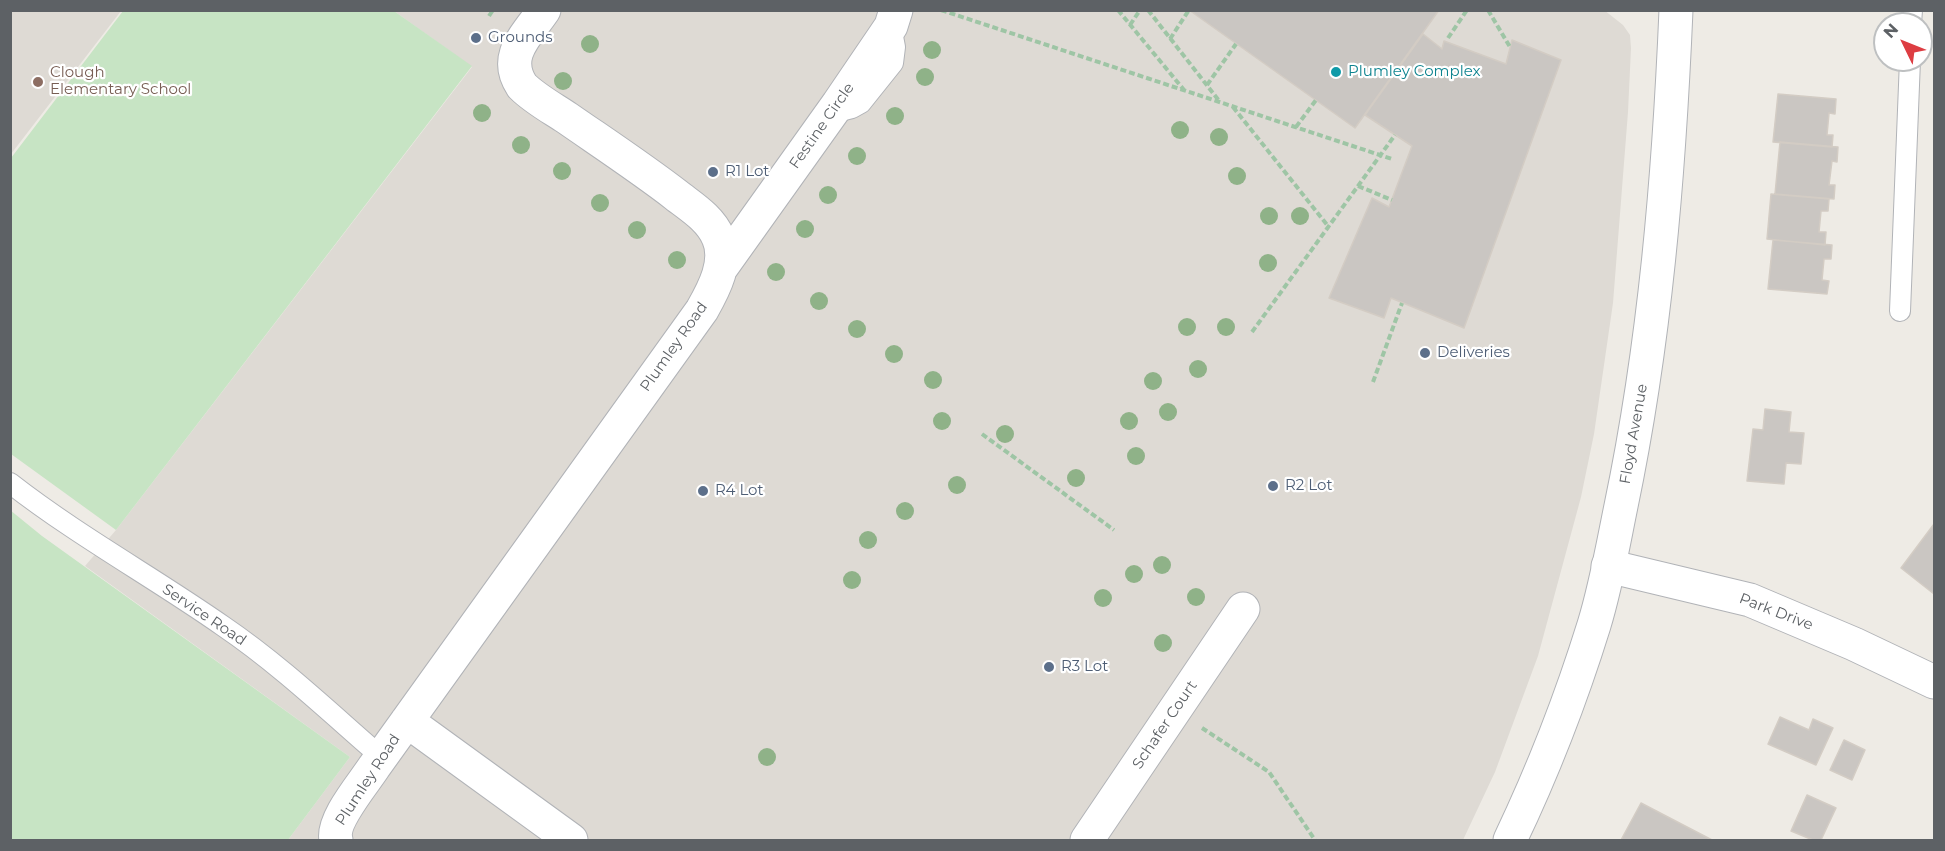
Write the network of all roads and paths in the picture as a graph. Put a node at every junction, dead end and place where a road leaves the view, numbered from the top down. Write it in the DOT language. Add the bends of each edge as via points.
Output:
graph roads {
  1 [pos="493,10"];
  2 [pos="544,10"];
  3 [pos="941,10"];
  4 [pos="1118,10"];
  5 [pos="1140,10"];
  6 [pos="1148,10"];
  7 [pos="1189,10"];
  8 [pos="1467,10"];
  9 [pos="1488,10"];
  10 [pos="1676,10"];
  11 [pos="489,16"];
  12 [pos="893,18"];
  13 [pos="1130,25"];
  14 [pos="1448,38"];
  15 [pos="1170,39"];
  16 [pos="1236,44"];
  17 [pos="1510,47"];
  18 [pos="1910,72"];
  19 [pos="1207,86"];
  20 [pos="1185,91"];
  21 [pos="1316,100"];
  22 [pos="1220,102"];
  23 [pos="1232,106"];
  24 [pos="1296,127"];
  25 [pos="1395,135"];
  26 [pos="1380,155"];
  27 [pos="1392,159"];
  28 [pos="1358,186"];
  29 [pos="1392,200"];
  30 [pos="1328,226"];
  31 [pos="721,268"];
  32 [pos="1401,303"];
  33 [pos="1900,311"];
  34 [pos="1252,332"];
  35 [pos="1373,382"];
  36 [pos="982,434"];
  37 [pos="10,483"];
  38 [pos="1114,530"];
  39 [pos="1608,566"];
  40 [pos="1243,609"];
  41 [pos="1935,682"];
  42 [pos="407,721"];
  43 [pos="1198,726"];
  44 [pos="374,767"];
  45 [pos="336,840"];
  46 [pos="571,840"];
  47 [pos="1087,840"];
  48 [pos="1315,840"];
  49 [pos="1510,840"];
  1 -- 11 [label="path"];
  2 -- 31 [label="street, Plumley Road" via="513,62 522,86 698,212 719,238"];
  3 -- 20 [label="path"];
  4 -- 13 [label="path"];
  5 -- 13 [label="path"];
  6 -- 15 [label="path"];
  7 -- 15 [label="path"];
  8 -- 14 [label="path"];
  9 -- 17 [label="path"];
  10 -- 39 [label="street, Floyd Avenue" via="1671,124 1655,294 1635,439"];
  12 -- 31 [label="street, Festine Circle"];
  13 -- 20 [label="path"];
  15 -- 19 [label="path"];
  16 -- 19 [label="path"];
  18 -- 33 [label="lane"];
  19 -- 22 [label="path"];
  20 -- 22 [label="path"];
  21 -- 24 [label="path"];
  22 -- 23 [label="path"];
  23 -- 24 [label="path"];
  23 -- 30 [label="path"];
  24 -- 26 [label="path"];
  25 -- 26 [label="path"];
  26 -- 27 [label="path"];
  26 -- 28 [label="path"];
  28 -- 29 [label="path"];
  28 -- 30 [label="path"];
  30 -- 34 [label="path"];
  31 -- 42 [label="street, Plumley Road" via="702,310"];
  32 -- 35 [label="path"];
  36 -- 38 [label="path"];
  37 -- 44 [label="lane, Service Road" via="225,627 283,671 371,748"];
  39 -- 41 [label="street, Park Drive" via="1750,600"];
  39 -- 49 [label="street, Floyd Avenue" via="1595,623 1568,703"];
  40 -- 47 [label="street, Schafer Court"];
  42 -- 44 [label="street, Plumley Road"];
  42 -- 46 [label="street, Plumley Road"];
  43 -- 48 [label="path" via="1269,772"];
  44 -- 45 [label="street, Plumley Road" via="338,823"];
}
